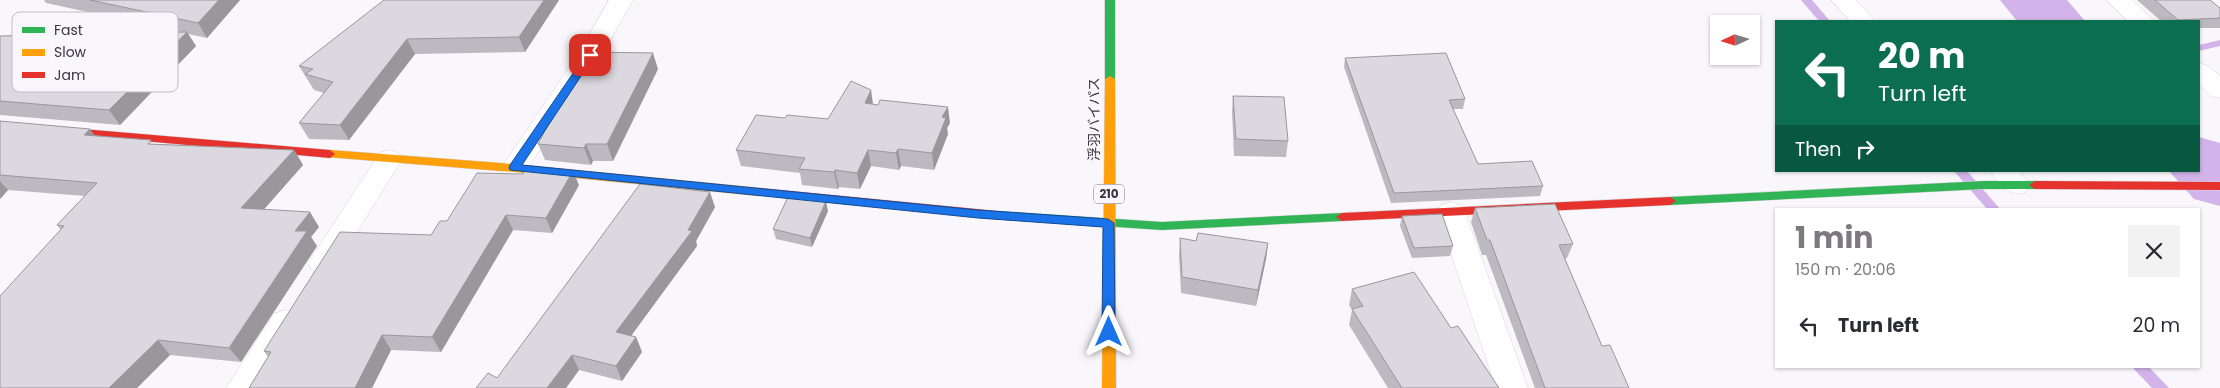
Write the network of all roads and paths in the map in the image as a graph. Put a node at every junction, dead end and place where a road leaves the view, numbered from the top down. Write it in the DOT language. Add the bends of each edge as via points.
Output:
graph roads {
  1 [pos="621,0"];
  2 [pos="1110,0"];
  3 [pos="1842,0"];
  4 [pos="2118,0"];
  5 [pos="1861,20"];
  6 [pos="2141,20"];
  7 [pos="2200,72"];
  8 [pos="2220,90"];
  9 [pos="0,125"];
  10 [pos="389,159"];
  11 [pos="514,168"];
  12 [pos="2001,180"];
  13 [pos="2220,186"];
  14 [pos="1451,212"];
  15 [pos="1108,223"];
  16 [pos="242,388"];
  17 [pos="1109,388"];
  18 [pos="1512,388"];
  1 -- 11 [label="street" via="590,55"];
  2 -- 15 [label="main road, 浮羽バイパス / 210"];
  3 -- 5 [label="street"];
  4 -- 6 [label="street"];
  7 -- 8 [label="street"];
  9 -- 10 [label="main road"];
  10 -- 11 [label="main road"];
  10 -- 16 [label="street"];
  11 -- 15 [label="main road" via="978,214"];
  12 -- 13 [label="main road"];
  12 -- 14 [label="main road" via="1952,186"];
  14 -- 15 [label="main road" via="1162,226"];
  14 -- 18 [label="street"];
  15 -- 17 [label="main road, 浮羽バイパス / 210"];
}
